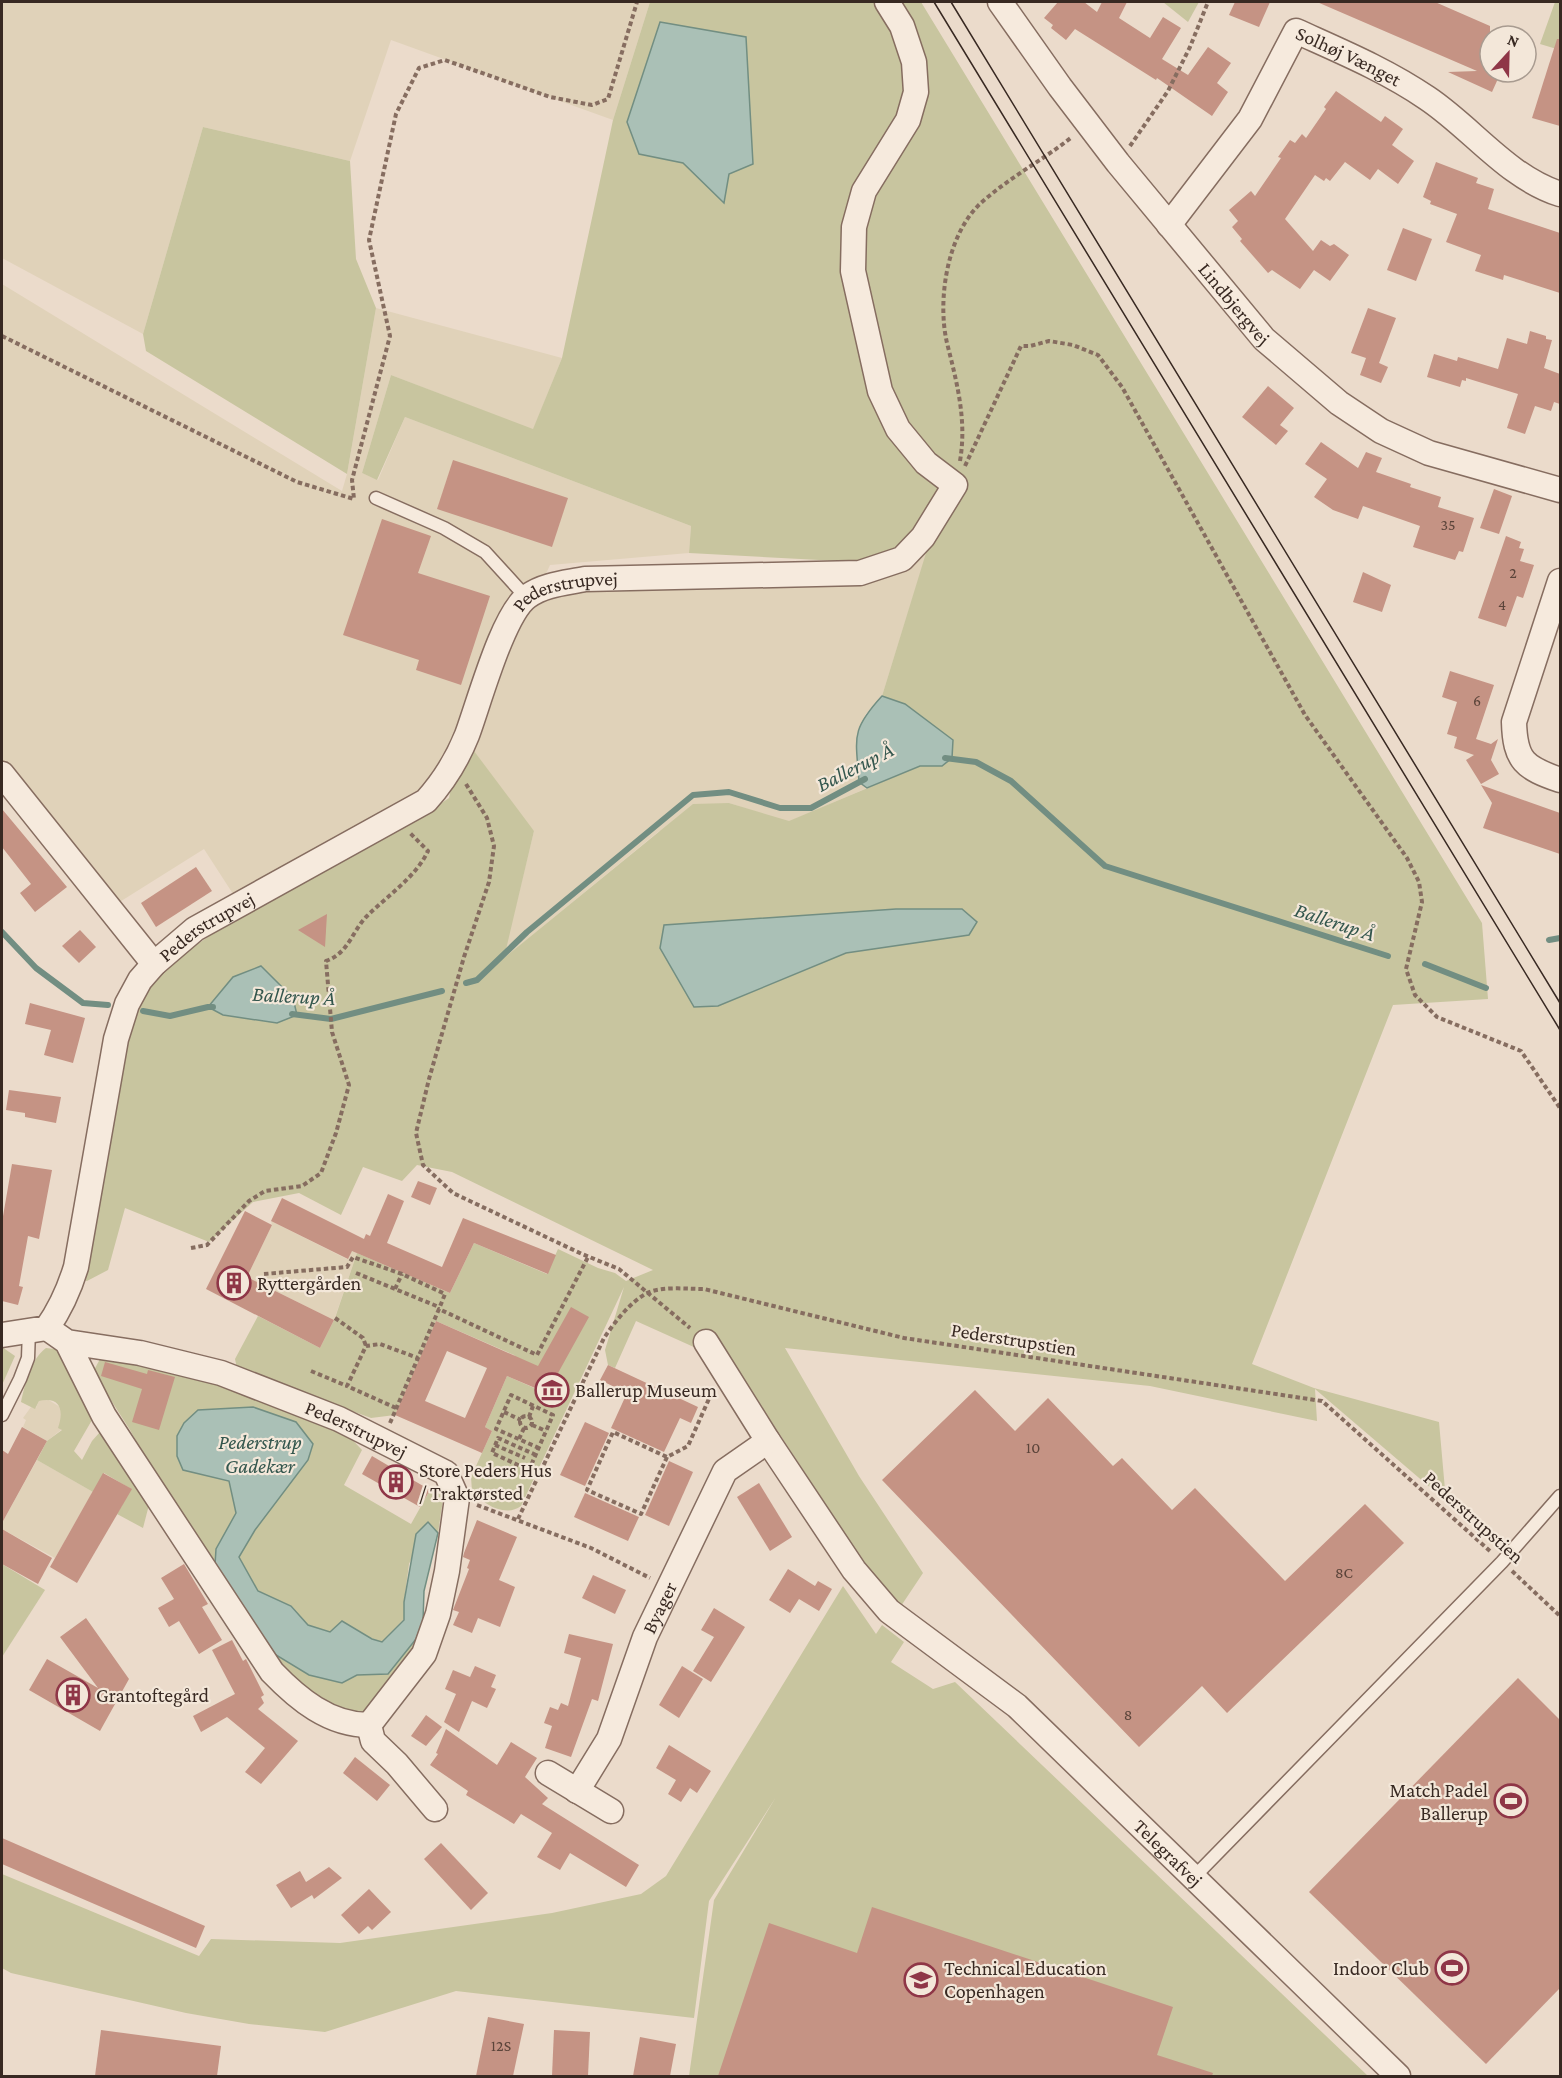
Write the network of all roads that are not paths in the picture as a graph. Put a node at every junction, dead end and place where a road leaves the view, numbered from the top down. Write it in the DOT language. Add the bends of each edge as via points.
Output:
graph roads {
  1 [pos="887,2"];
  2 [pos="1000,2"];
  3 [pos="1560,194"];
  4 [pos="1169,225"];
  5 [pos="1560,490"];
  6 [pos="376,498"];
  7 [pos="1560,581"];
  8 [pos="526,597"];
  9 [pos="2,774"];
  10 [pos="1560,780"];
  11 [pos="154,964"];
  12 [pos="38,1329"];
  13 [pos="2,1335"];
  14 [pos="67,1342"];
  15 [pos="706,1342"];
  16 [pos="2,1415"];
  17 [pos="768,1441"];
  18 [pos="1560,1496"];
  19 [pos="369,1725"];
  20 [pos="548,1773"];
  21 [pos="577,1791"];
  22 [pos="435,1809"];
  23 [pos="611,1811"];
  24 [pos="1193,1878"];
  25 [pos="1398,2076"];
  1 -- 8 [label="street, Pederstrupvej" via="902,26 914,63 916,92 908,120 864,191 854,227 853,271 880,390 898,429 926,463 955,485 923,537 902,559 860,573 585,579 544,587"];
  2 -- 4 [label="street, Lindbjergvej" via="1060,87"];
  3 -- 4 [label="street, Solhøj Vænget" via="1519,174 1429,99 1390,75 1296,31 1250,119"];
  4 -- 5 [label="street, Lindbjergvej" via="1264,339 1339,403 1381,431 1429,453"];
  6 -- 8 [label="lane" via="444,528 485,552"];
  7 -- 10 [label="street" via="1514,722 1520,757 1537,772"];
  8 -- 11 [label="street, Pederstrupvej" via="507,624 454,764 426,801 195,929"];
  9 -- 11 [label="street, Pederstrupvej"];
  11 -- 12 [label="street, Pederstrupvej" via="127,1004 116,1040 69,1290 60,1310"];
  12 -- 13 [label="street"];
  12 -- 14 [label="street, Pederstrupvej"];
  12 -- 16 [label="lane"];
  14 -- 19 [label="street, Pederstrupvej" via="104,1416 272,1672 297,1697 336,1720"];
  14 -- 19 [label="street, Pederstrupvej" via="140,1353 220,1373 339,1419 446,1473 457,1498 438,1614 424,1654"];
  15 -- 17 [label="street"];
  17 -- 21 [label="street, Byager" via="725,1471 645,1637 609,1739"];
  17 -- 24 [label="street, Telegrafvej" via="854,1570 889,1611 1017,1706"];
  18 -- 24 [label="lane" via="1502,1562"];
  19 -- 22 [label="street" via="373,1741"];
  20 -- 21 [label="street"];
  21 -- 23 [label="street"];
  24 -- 25 [label="street, Telegrafvej"];
}
